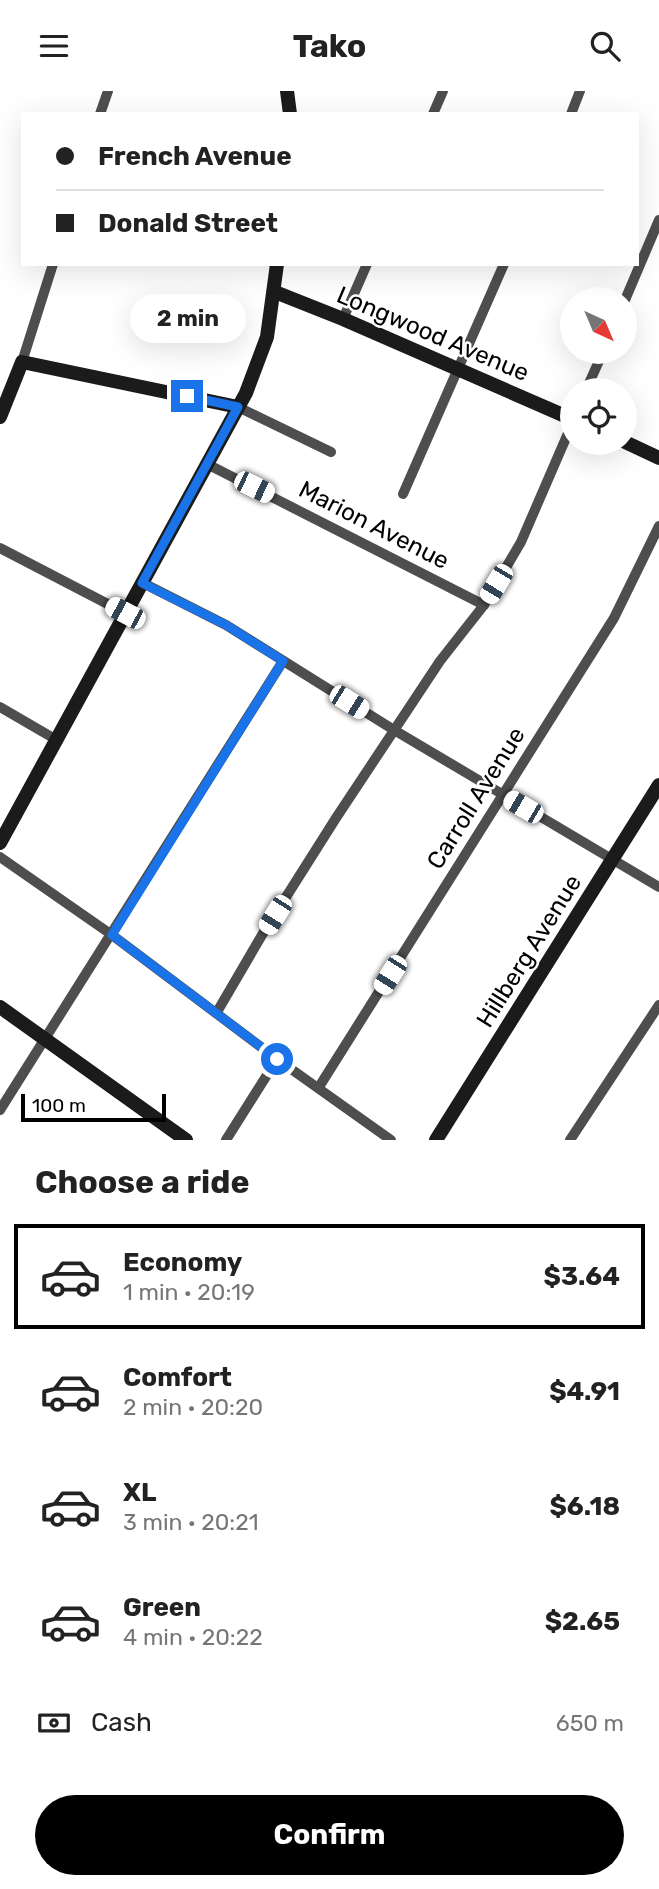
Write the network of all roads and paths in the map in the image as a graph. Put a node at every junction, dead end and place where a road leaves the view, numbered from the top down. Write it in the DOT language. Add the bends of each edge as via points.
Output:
graph roads {
  1 [pos="107,91"];
  2 [pos="288,91"];
  3 [pos="443,91"];
  4 [pos="580,91"];
  5 [pos="101,112"];
  6 [pos="290,112"];
  7 [pos="434,112"];
  8 [pos="571,112"];
  9 [pos="659,220"];
  10 [pos="52,266"];
  11 [pos="277,266"];
  12 [pos="366,266"];
  13 [pos="503,266"];
  14 [pos="631,287"];
  15 [pos="275,292"];
  16 [pos="343,319"];
  17 [pos="22,362"];
  18 [pos="458,370"];
  19 [pos="238,407"];
  20 [pos="560,416"];
  21 [pos="0,417"];
  22 [pos="637,447"];
  23 [pos="560,449"];
  24 [pos="331,451"];
  25 [pos="659,457"];
  26 [pos="206,464"];
  27 [pos="403,493"];
  28 [pos="659,526"];
  29 [pos="0,548"];
  30 [pos="142,583"];
  31 [pos="484,604"];
  32 [pos="125,613"];
  33 [pos="283,661"];
  34 [pos="0,707"];
  35 [pos="394,730"];
  36 [pos="55,739"];
  37 [pos="659,785"];
  38 [pos="503,795"];
  39 [pos="0,843"];
  40 [pos="0,857"];
  41 [pos="613,859"];
  42 [pos="659,887"];
  43 [pos="112,935"];
  44 [pos="659,1005"];
  45 [pos="0,1007"];
  46 [pos="217,1012"];
  47 [pos="45,1039"];
  48 [pos="277,1059"];
  49 [pos="319,1087"];
  50 [pos="0,1110"];
  51 [pos="186,1140"];
  52 [pos="226,1140"];
  53 [pos="391,1140"];
  54 [pos="436,1140"];
  55 [pos="570,1140"];
  1 -- 5 [label="street"];
  2 -- 6 [label="main road"];
  3 -- 7 [label="street"];
  4 -- 8 [label="street"];
  9 -- 14 [label="street"];
  10 -- 17 [label="street"];
  11 -- 15 [label="main road"];
  12 -- 16 [label="street"];
  13 -- 18 [label="street"];
  15 -- 16 [label="main road, Longwood Avenue"];
  15 -- 19 [label="main road" via="262,352"];
  16 -- 18 [label="main road, Longwood Avenue"];
  17 -- 19 [label="main road"];
  17 -- 21 [label="main road"];
  18 -- 20 [label="main road, Longwood Avenue"];
  18 -- 27 [label="street"];
  19 -- 24 [label="street"];
  19 -- 26 [label="main road"];
  22 -- 25 [label="main road"];
  23 -- 31 [label="street" via="521,542"];
  26 -- 30 [label="main road"];
  26 -- 31 [label="street, Marion Avenue"];
  28 -- 38 [label="street, Carroll Avenue" via="614,618"];
  29 -- 32 [label="street"];
  30 -- 32 [label="main road"];
  30 -- 33 [label="street" via="226,625"];
  31 -- 35 [label="street"];
  32 -- 36 [label="main road"];
  33 -- 35 [label="street"];
  33 -- 43 [label="street"];
  34 -- 36 [label="street"];
  35 -- 38 [label="street"];
  35 -- 46 [label="street"];
  36 -- 39 [label="main road"];
  37 -- 41 [label="main road, Hillberg Avenue"];
  38 -- 41 [label="street"];
  38 -- 49 [label="street, Carroll Avenue"];
  40 -- 43 [label="street"];
  41 -- 42 [label="street"];
  41 -- 54 [label="main road, Hillberg Avenue"];
  43 -- 46 [label="street"];
  43 -- 47 [label="street"];
  44 -- 55 [label="street"];
  45 -- 47 [label="main road"];
  46 -- 48 [label="street"];
  47 -- 50 [label="street"];
  47 -- 51 [label="main road"];
  48 -- 49 [label="street"];
  48 -- 52 [label="street"];
  49 -- 53 [label="street"];
}
